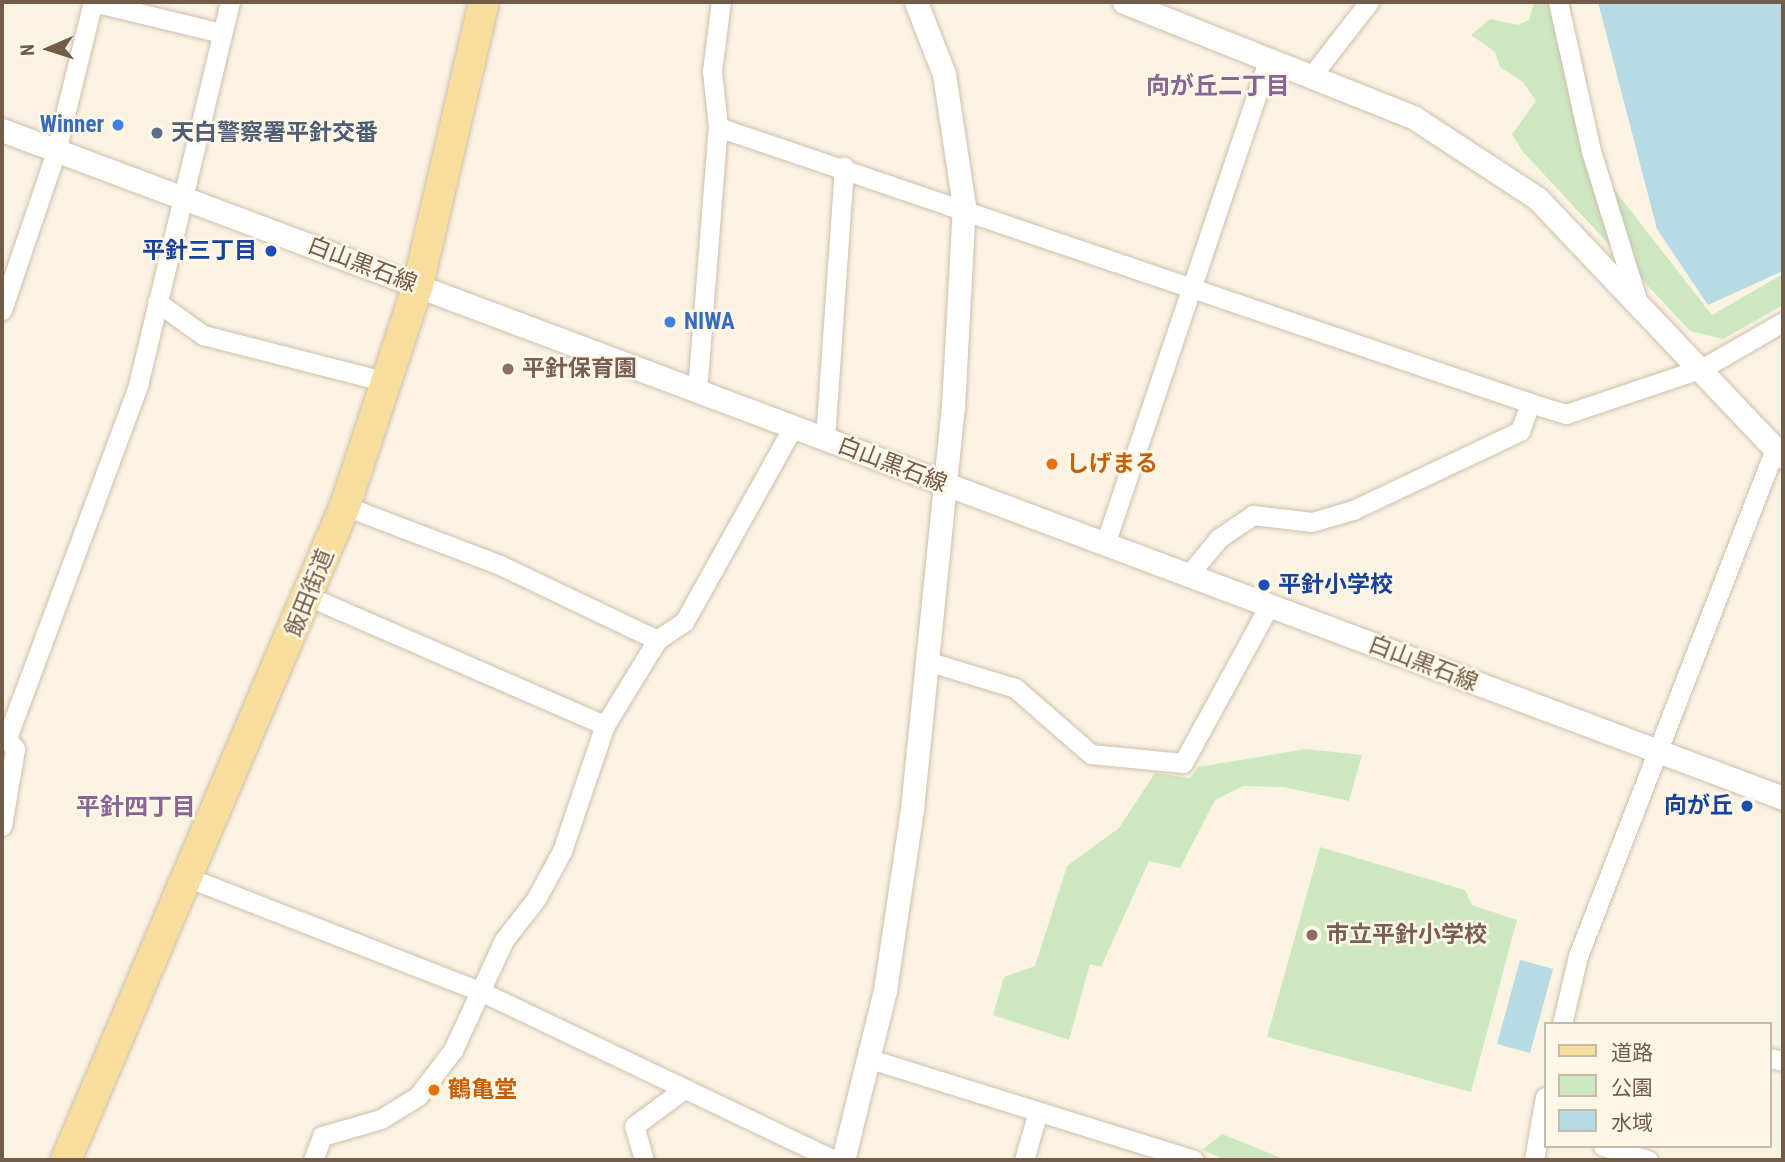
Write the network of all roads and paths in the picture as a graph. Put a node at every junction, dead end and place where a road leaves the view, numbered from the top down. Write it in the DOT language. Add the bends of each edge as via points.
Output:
graph roads {
  1 [pos="93,2"];
  2 [pos="230,2"];
  3 [pos="484,2"];
  4 [pos="721,2"];
  5 [pos="916,2"];
  6 [pos="1369,2"];
  7 [pos="1558,2"];
  8 [pos="1134,4"];
  9 [pos="221,33"];
  10 [pos="1269,58"];
  11 [pos="1313,74"];
  12 [pos="718,127"];
  13 [pos="2,130"];
  14 [pos="56,151"];
  15 [pos="844,167"];
  16 [pos="180,199"];
  17 [pos="964,206"];
  18 [pos="418,285"];
  19 [pos="1195,290"];
  20 [pos="1637,300"];
  21 [pos="157,302"];
  22 [pos="2,310"];
  23 [pos="1783,322"];
  24 [pos="1703,368"];
  25 [pos="388,382"];
  26 [pos="697,391"];
  27 [pos="1530,403"];
  28 [pos="793,427"];
  29 [pos="825,439"];
  30 [pos="1779,453"];
  31 [pos="944,486"];
  32 [pos="345,506"];
  33 [pos="1105,544"];
  34 [pos="1186,577"];
  35 [pos="310,597"];
  36 [pos="1269,606"];
  37 [pos="657,640"];
  38 [pos="930,662"];
  39 [pos="605,725"];
  40 [pos="1660,753"];
  41 [pos="1783,798"];
  42 [pos="2,826"];
  43 [pos="187,877"];
  44 [pos="480,991"];
  45 [pos="1562,1022"];
  46 [pos="870,1059"];
  47 [pos="684,1089"];
  48 [pos="1544,1107"];
  49 [pos="1037,1115"];
  50 [pos="1542,1128"];
  51 [pos="1609,1148"];
  52 [pos="1188,1159"];
  53 [pos="66,1160"];
  54 [pos="313,1160"];
  55 [pos="643,1160"];
  56 [pos="834,1160"];
  57 [pos="843,1160"];
  58 [pos="1024,1160"];
  59 [pos="1534,1160"];
  60 [pos="1647,1160"];
  1 -- 9 [label="street"];
  1 -- 14 [label="street"];
  2 -- 9 [label="street"];
  3 -- 18 [label="main road, 飯田街道"];
  4 -- 12 [label="street" via="712,71"];
  5 -- 17 [label="street" via="944,74"];
  6 -- 11 [label="street"];
  7 -- 20 [label="street" via="1591,151"];
  8 -- 10 [label="street"];
  9 -- 16 [label="street"];
  10 -- 11 [label="street"];
  10 -- 19 [label="street"];
  11 -- 20 [label="street" via="1413,117 1537,198"];
  12 -- 15 [label="street"];
  12 -- 26 [label="street"];
  13 -- 14 [label="street, 白山黒石線"];
  14 -- 16 [label="street, 白山黒石線"];
  14 -- 22 [label="street"];
  15 -- 17 [label="street"];
  15 -- 29 [label="street"];
  16 -- 18 [label="street, 白山黒石線"];
  16 -- 21 [label="street"];
  17 -- 19 [label="street"];
  17 -- 31 [label="street"];
  18 -- 25 [label="main road, 飯田街道"];
  18 -- 26 [label="street, 白山黒石線"];
  19 -- 27 [label="street"];
  19 -- 33 [label="street"];
  20 -- 24 [label="street"];
  21 -- 25 [label="street" via="203,335"];
  21 -- 42 [label="street" via="138,385 7,738 15,749"];
  23 -- 24 [label="street"];
  24 -- 27 [label="street" via="1566,414"];
  24 -- 30 [label="street"];
  25 -- 32 [label="main road, 飯田街道"];
  26 -- 28 [label="street, 白山黒石線"];
  27 -- 34 [label="street" via="1520,430 1353,510 1312,522 1253,515 1219,538"];
  28 -- 29 [label="street, 白山黒石線"];
  28 -- 37 [label="street" via="684,622"];
  29 -- 31 [label="street, 白山黒石線"];
  30 -- 40 [label="street"];
  31 -- 33 [label="street, 白山黒石線"];
  31 -- 38 [label="street"];
  32 -- 35 [label="main road, 飯田街道"];
  32 -- 37 [label="street" via="500,565"];
  33 -- 34 [label="street, 白山黒石線"];
  34 -- 36 [label="street, 白山黒石線"];
  35 -- 39 [label="street"];
  35 -- 43 [label="main road, 飯田街道"];
  36 -- 38 [label="street" via="1183,763 1091,754 1014,688"];
  36 -- 40 [label="street, 白山黒石線"];
  37 -- 39 [label="street"];
  38 -- 46 [label="street" via="886,990"];
  39 -- 44 [label="street" via="562,851 536,900 504,940"];
  40 -- 41 [label="street, 白山黒石線"];
  40 -- 45 [label="street" via="1578,956"];
  43 -- 44 [label="street"];
  43 -- 53 [label="main road, 飯田街道"];
  44 -- 47 [label="street"];
  44 -- 54 [label="street" via="453,1050 418,1096 381,1119 323,1136"];
  46 -- 49 [label="street"];
  46 -- 57 [label="street"];
  47 -- 55 [label="street" via="634,1126"];
  47 -- 56 [label="street"];
  48 -- 50 [label="street"];
  49 -- 52 [label="street"];
  49 -- 58 [label="street"];
  50 -- 59 [label="street"];
  51 -- 60 [label="street"];
}
